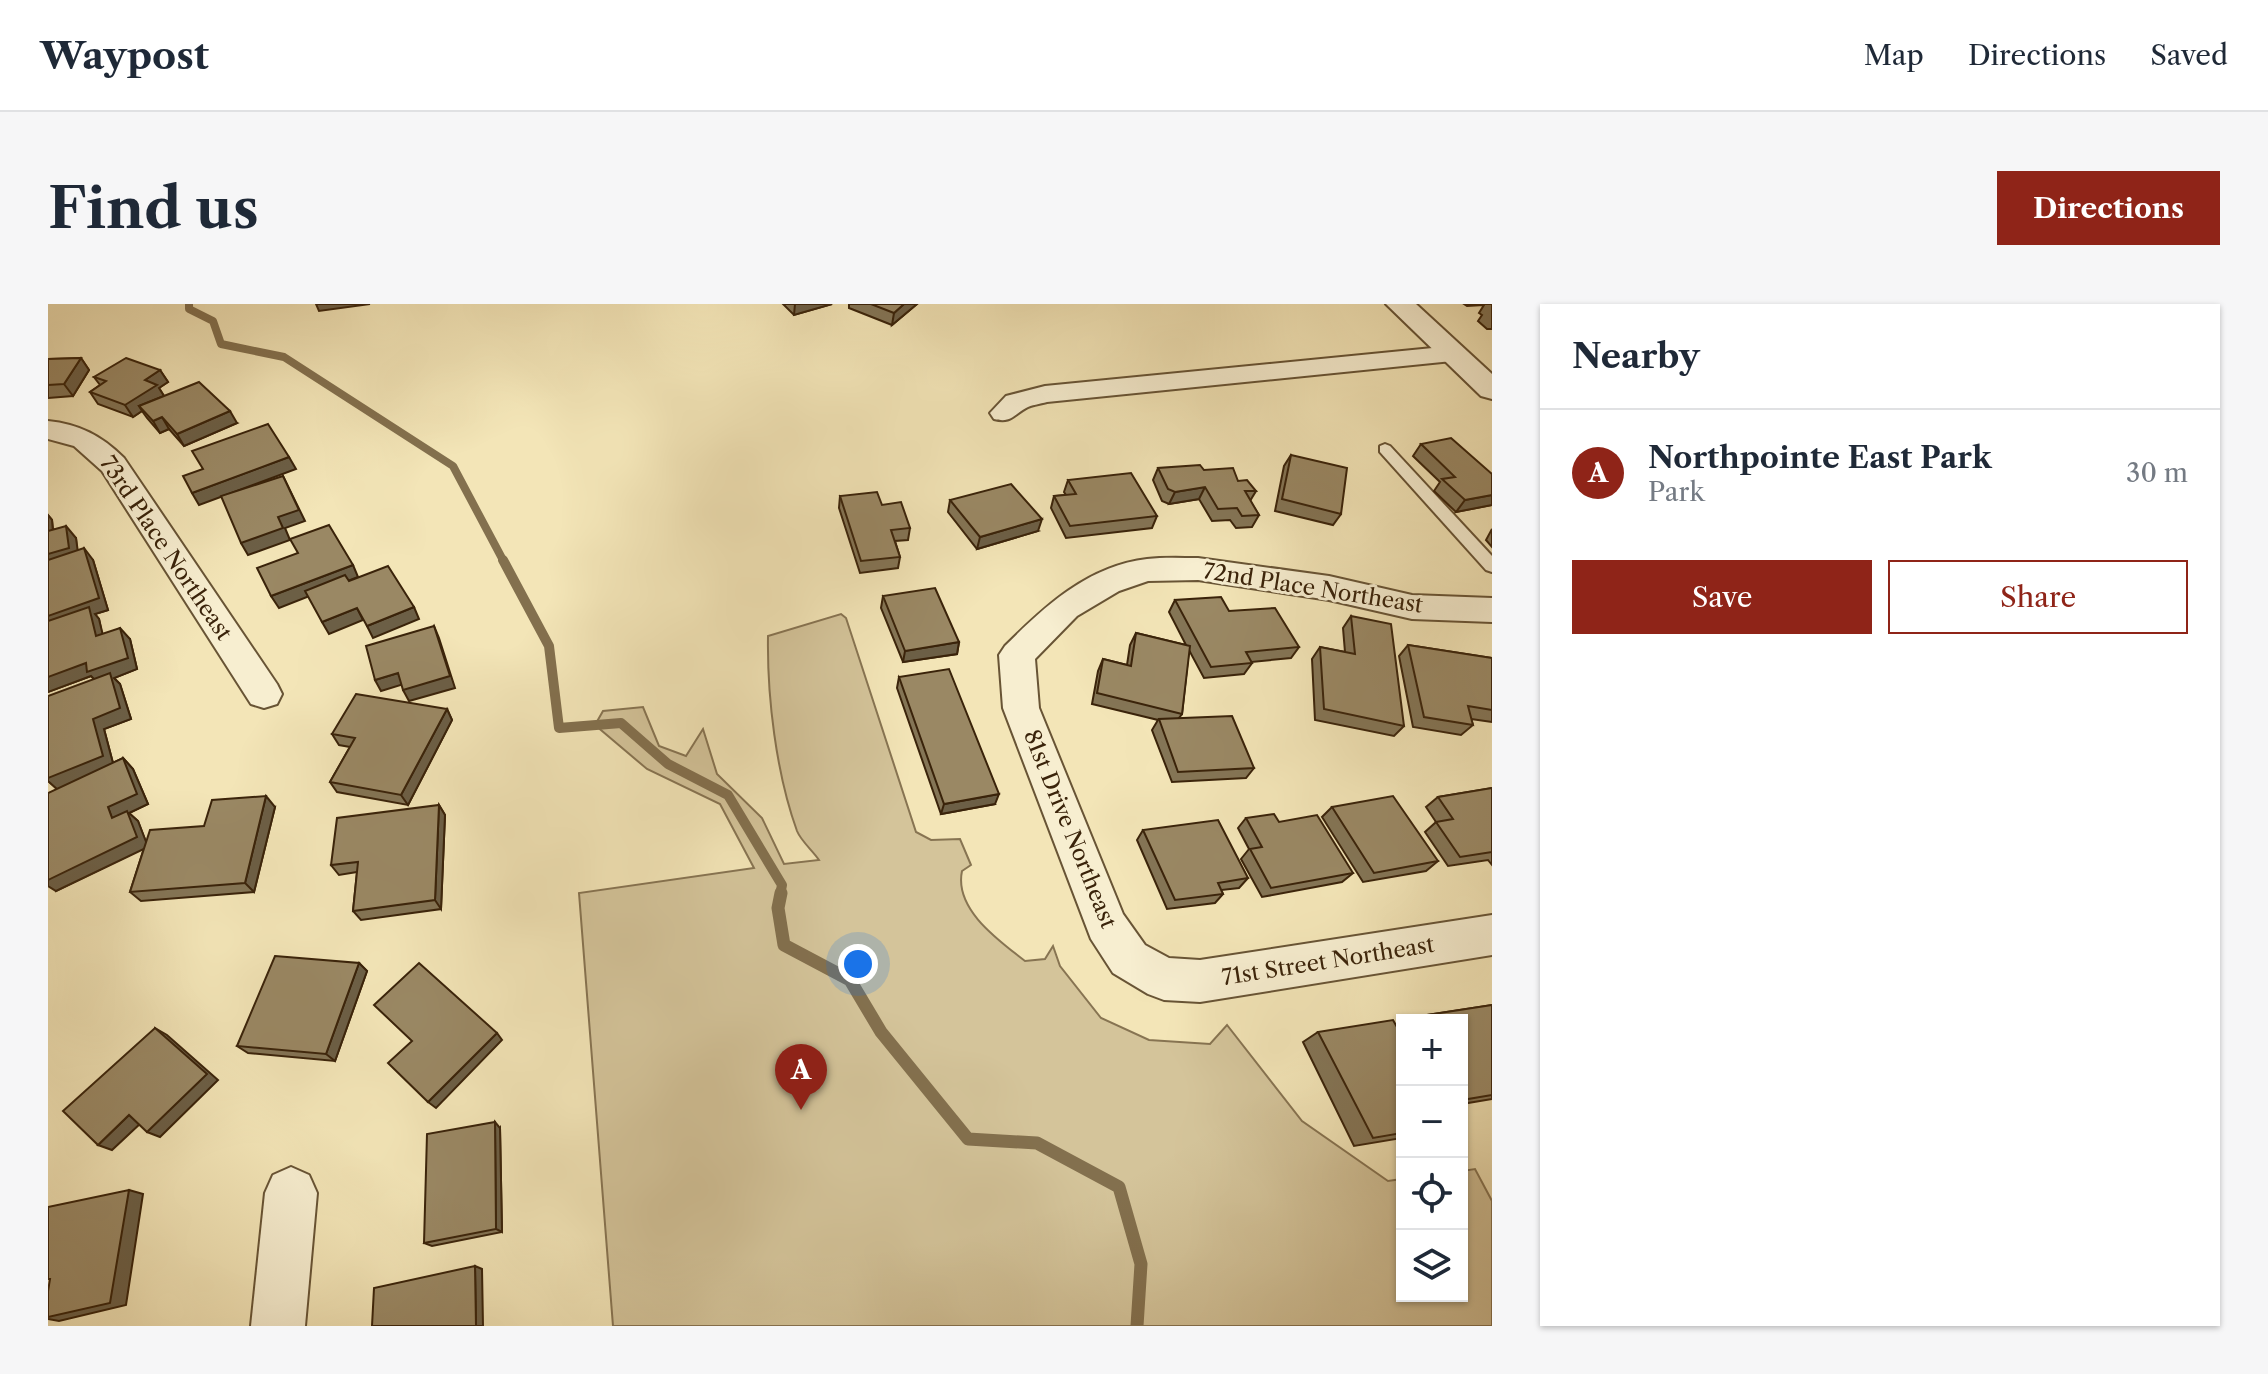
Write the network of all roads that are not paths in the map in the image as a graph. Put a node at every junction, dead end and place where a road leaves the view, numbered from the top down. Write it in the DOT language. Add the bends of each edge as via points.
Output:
graph roads {
  1 [pos="1400,304"];
  2 [pos="1453,354"];
  3 [pos="1492,390"];
  4 [pos="1004,413"];
  5 [pos="48,430"];
  6 [pos="1385,449"];
  7 [pos="1492,566"];
  8 [pos="1492,610"];
  9 [pos="1017,655"];
  10 [pos="264,694"];
  11 [pos="1492,935"];
  12 [pos="1164,979"];
  13 [pos="291,1193"];
  14 [pos="278,1326"];
  1 -- 2 [label="street"];
  2 -- 3 [label="street"];
  2 -- 4 [label="street" via="1045,394 1016,402"];
  5 -- 10 [label="street, 73rd Place Northeast" via="95,445 113,465"];
  6 -- 7 [label="lane"];
  8 -- 9 [label="street, 72nd Place Northeast" via="1412,607 1329,588 1198,569 1146,570 1107,583 1065,607"];
  9 -- 12 [label="street, 81st Drive Northeast" via="1021,708 1106,925 1129,959"];
  11 -- 12 [label="street, 71st Street Northeast" via="1200,981"];
  13 -- 14 [label="street"];
}
